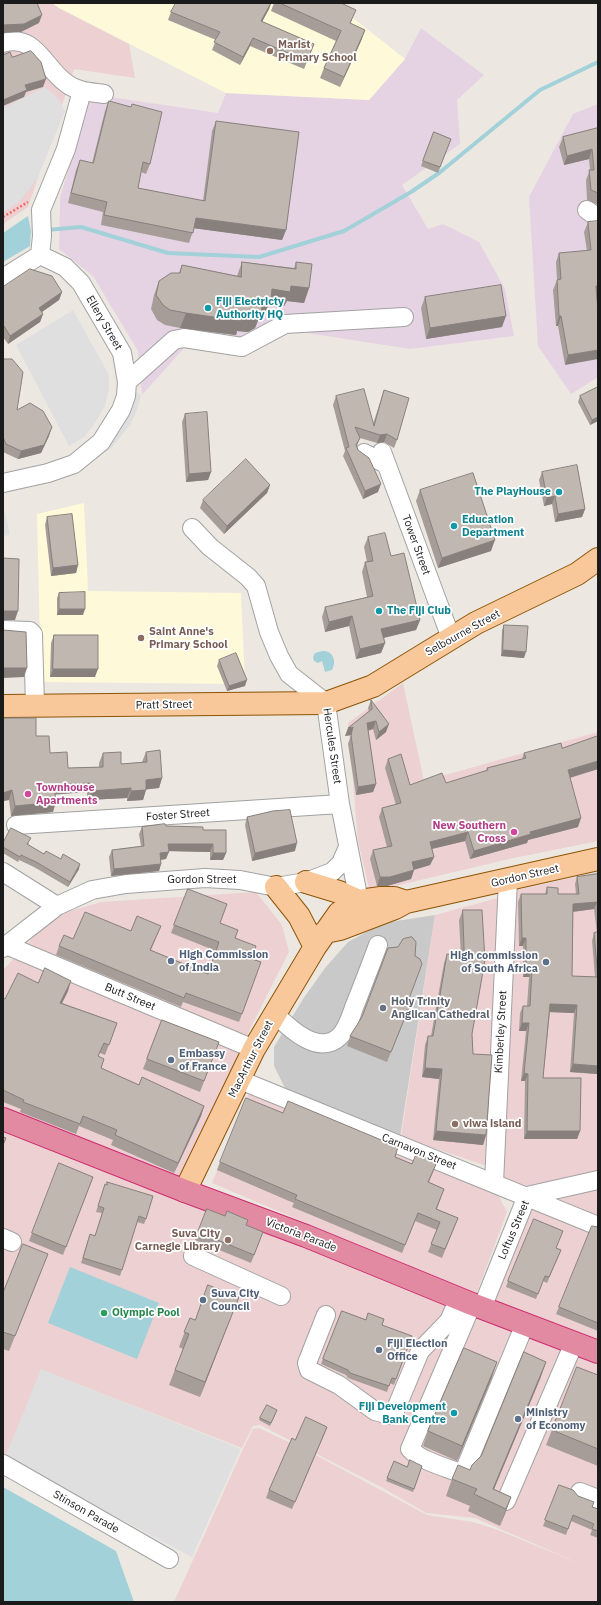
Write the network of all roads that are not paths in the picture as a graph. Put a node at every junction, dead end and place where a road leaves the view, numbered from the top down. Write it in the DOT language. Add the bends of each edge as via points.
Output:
graph roads {
  1 [pos="3,44"];
  2 [pos="82,91"];
  3 [pos="104,94"];
  4 [pos="40,255"];
  5 [pos="3,278"];
  6 [pos="404,317"];
  7 [pos="127,382"];
  8 [pos="377,456"];
  9 [pos="3,483"];
  10 [pos="192,528"];
  11 [pos="598,559"];
  12 [pos="3,630"];
  13 [pos="451,638"];
  14 [pos="326,703"];
  15 [pos="3,706"];
  16 [pos="35,706"];
  17 [pos="340,804"];
  18 [pos="16,825"];
  19 [pos="348,847"];
  20 [pos="598,859"];
  21 [pos="3,872"];
  22 [pos="508,880"];
  23 [pos="306,882"];
  24 [pos="276,887"];
  25 [pos="359,901"];
  26 [pos="406,902"];
  27 [pos="57,906"];
  28 [pos="320,940"];
  29 [pos="378,945"];
  30 [pos="4,947"];
  31 [pos="275,1014"];
  32 [pos="254,1049"];
  33 [pos="240,1080"];
  34 [pos="3,1119"];
  35 [pos="598,1180"];
  36 [pos="494,1183"];
  37 [pos="185,1191"];
  38 [pos="526,1196"];
  39 [pos="598,1226"];
  40 [pos="193,1256"];
  41 [pos="281,1296"];
  42 [pos="471,1303"];
  43 [pos="326,1315"];
  44 [pos="525,1324"];
  45 [pos="574,1343"];
  46 [pos="598,1352"];
  47 [pos="3,1464"];
  48 [pos="580,1492"];
  49 [pos="598,1500"];
  50 [pos="506,1501"];
  51 [pos="169,1559"];
  1 -- 2 [label="street" via="12,40 26,43 36,52 57,87"];
  2 -- 3 [label="street"];
  2 -- 4 [label="street" via="66,149 41,210"];
  4 -- 5 [label="street"];
  4 -- 7 [label="street, Ellery Street" via="65,267 81,283 122,353"];
  6 -- 7 [label="street" via="285,324 242,347 184,338 174,340"];
  7 -- 9 [label="street, Ellery Street" via="126,396 112,425 101,442 74,464"];
  8 -- 13 [label="street, Tower Street"];
  10 -- 14 [label="street, Hercules Street" via="256,586 278,656 289,674"];
  11 -- 13 [label="main road, Selbourne Street" via="578,574 476,623"];
  12 -- 16 [label="street" via="30,631 33,634"];
  13 -- 14 [label="main road, Selbourne Street" via="373,686"];
  14 -- 16 [label="main road, Pratt Street"];
  14 -- 17 [label="street, Hercules Street"];
  15 -- 16 [label="main road, Pratt Street"];
  17 -- 18 [label="street, Foster Street"];
  17 -- 19 [label="street, Hercules Street"];
  19 -- 23 [label="street, Gordon Street" via="341,863 332,872"];
  19 -- 25 [label="street"];
  20 -- 22 [label="main road, Gordon Street"];
  21 -- 27 [label="street"];
  22 -- 26 [label="main road, Gordon Street"];
  22 -- 36 [label="street, Kimberley Street"];
  23 -- 24 [label="street, Gordon Street"];
  23 -- 25 [label="main road"];
  24 -- 27 [label="street, Gordon Street" via="240,880 169,880 92,890"];
  24 -- 28 [label="main road"];
  25 -- 26 [label="main road, MacArthur Street" via="387,898"];
  25 -- 28 [label="main road, MacArthur Street" via="339,913"];
  26 -- 28 [label="main road"];
  27 -- 30 [label="street, Gordon Street"];
  28 -- 31 [label="main road, MacArthur Street"];
  29 -- 31 [label="street" via="348,1023 340,1036 330,1042 312,1042 293,1032"];
  30 -- 32 [label="street, Butt Street"];
  31 -- 32 [label="main road, MacArthur Street"];
  32 -- 33 [label="main road, MacArthur Street"];
  33 -- 36 [label="street, Carnavon Street"];
  33 -- 37 [label="main road, MacArthur Street"];
  34 -- 37 [label="highway, Victoria Parade"];
  35 -- 38 [label="street, Loftus Street"];
  36 -- 38 [label="street, Carnavon Street"];
  37 -- 42 [label="highway, Victoria Parade" via="306,1236"];
  38 -- 39 [label="street, Carnavon Street"];
  38 -- 42 [label="street, Loftus Street"];
  40 -- 41 [label="street"];
  42 -- 43 [label="street" via="420,1351 395,1411 389,1416 309,1370 307,1363"];
  42 -- 44 [label="highway, Victoria Parade"];
  42 -- 44 [label="street" via="410,1449 415,1454 460,1473 465,1469"];
  44 -- 45 [label="highway, Victoria Parade"];
  45 -- 46 [label="highway, Victoria Parade"];
  45 -- 50 [label="street"];
  47 -- 51 [label="street, Stinson Parade"];
  48 -- 49 [label="street"];
}
